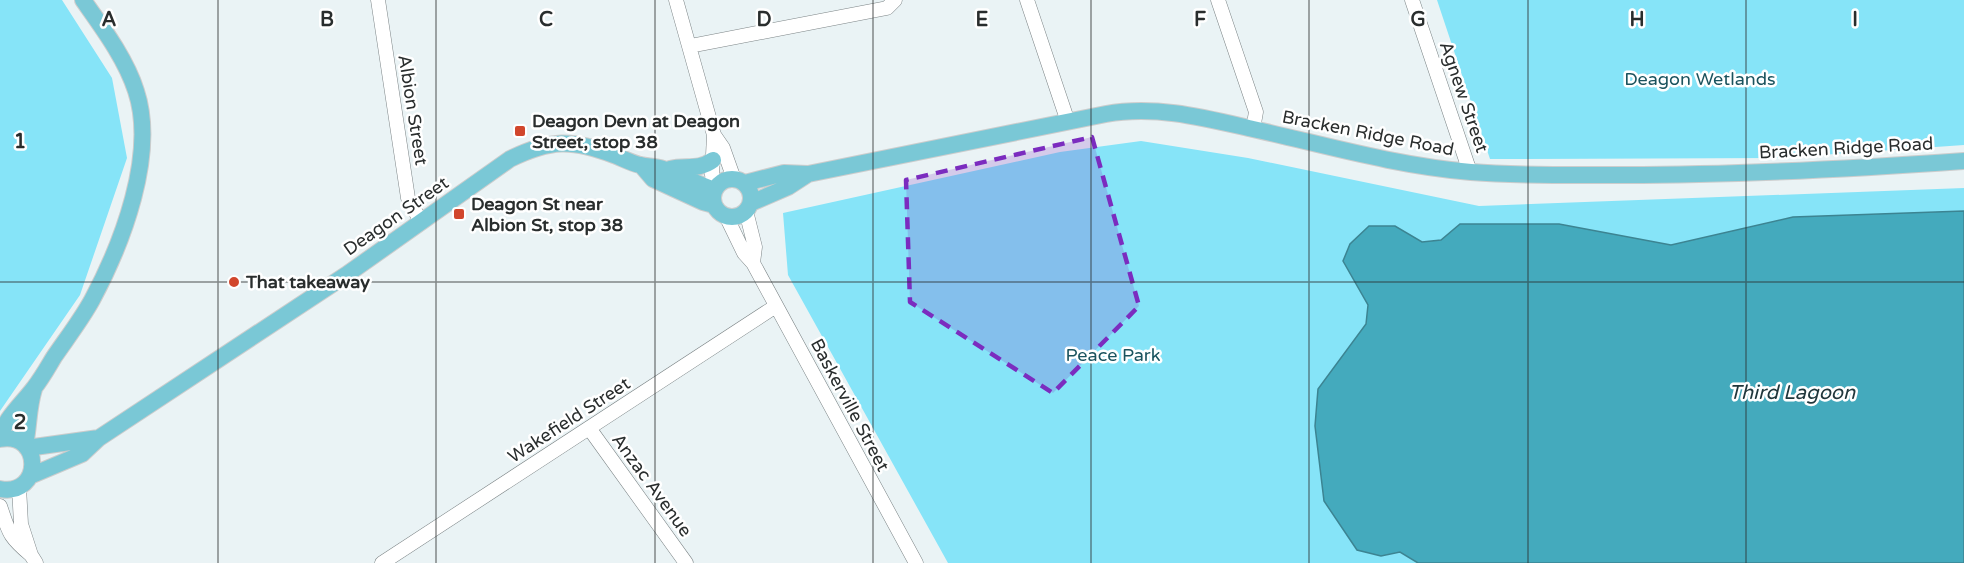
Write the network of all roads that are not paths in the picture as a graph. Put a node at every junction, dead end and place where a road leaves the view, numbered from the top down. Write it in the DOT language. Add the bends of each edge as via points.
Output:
graph roads {
  1 [pos="83,0"];
  2 [pos="378,0"];
  3 [pos="676,0"];
  4 [pos="896,0"];
  5 [pos="1027,0"];
  6 [pos="1218,0"];
  7 [pos="1412,0"];
  8 [pos="690,46"];
  9 [pos="1068,122"];
  10 [pos="1253,129"];
  11 [pos="714,135"];
  12 [pos="712,160"];
  13 [pos="1964,161"];
  14 [pos="641,165"];
  15 [pos="666,170"];
  16 [pos="1470,172"];
  17 [pos="808,174"];
  18 [pos="739,181"];
  19 [pos="718,199"];
  20 [pos="749,207"];
  21 [pos="421,222"];
  22 [pos="753,263"];
  23 [pos="776,306"];
  24 [pos="34,388"];
  25 [pos="589,428"];
  26 [pos="0,437"];
  27 [pos="99,438"];
  28 [pos="26,446"];
  29 [pos="25,482"];
  30 [pos="0,489"];
  31 [pos="0,506"];
  32 [pos="399,558"];
  33 [pos="33,559"];
  34 [pos="382,563"];
  35 [pos="686,563"];
  36 [pos="916,563"];
  1 -- 24 [label="main road" via="136,89 143,142 125,226 112,256 92,300"];
  2 -- 21 [label="street, Albion Street" via="408,198"];
  3 -- 8 [label="street"];
  4 -- 8 [label="street" via="887,8"];
  5 -- 9 [label="street"];
  6 -- 10 [label="street" via="1256,112"];
  7 -- 16 [label="street, Agnew Street"];
  8 -- 11 [label="street"];
  9 -- 10 [label="main road, Bracken Ridge Road" via="1127,110 1148,110"];
  9 -- 17 [label="main road, Bracken Ridge Road"];
  10 -- 16 [label="main road, Bracken Ridge Road" via="1414,165"];
  11 -- 12 [label="street, Baskerville Street"];
  11 -- 18 [label="street"];
  12 -- 15 [label="main road" via="703,167"];
  12 -- 19 [label="street, Baskerville Street"];
  13 -- 16 [label="main road, Bracken Ridge Road" via="1712,175"];
  14 -- 15 [label="main road, Deagon Street"];
  14 -- 19 [label="main road, Deagon Street" via="653,179 704,202"];
  14 -- 21 [label="main road, Deagon Street" via="588,146 570,142 549,144 510,159"];
  15 -- 19 [label="main road, Deagon Street"];
  17 -- 18 [label="main road, Bracken Ridge Road" via="784,173"];
  17 -- 20 [label="main road, Bracken Ridge Road"];
  18 -- 19 [label="main road" via="724,181"];
  18 -- 20 [label="main road" via="750,192"];
  19 -- 20 [label="main road" via="737,216"];
  19 -- 22 [label="street, Baskerville Street" via="744,253"];
  20 -- 22 [label="street, Baskerville Street" via="755,247"];
  21 -- 27 [label="main road, Deagon Street"];
  22 -- 23 [label="street, Baskerville Street"];
  23 -- 25 [label="street, Wakefield Street"];
  23 -- 36 [label="street, Baskerville Street"];
  24 -- 26 [label="main road" via="18,404"];
  24 -- 28 [label="main road" via="28,407"];
  25 -- 32 [label="street, Wakefield Street"];
  25 -- 35 [label="street, Anzac Avenue"];
  26 -- 28 [label="main road"];
  27 -- 28 [label="main road, Deagon Street"];
  27 -- 29 [label="main road, Deagon Street" via="82,454"];
  28 -- 29 [label="main road" via="33,461"];
  29 -- 30 [label="main road, Deagon Street" via="13,490"];
  29 -- 33 [label="street" via="21,524"];
  31 -- 33 [label="street" via="13,541"];
  32 -- 34 [label="street, Wakefield Street"];
}
